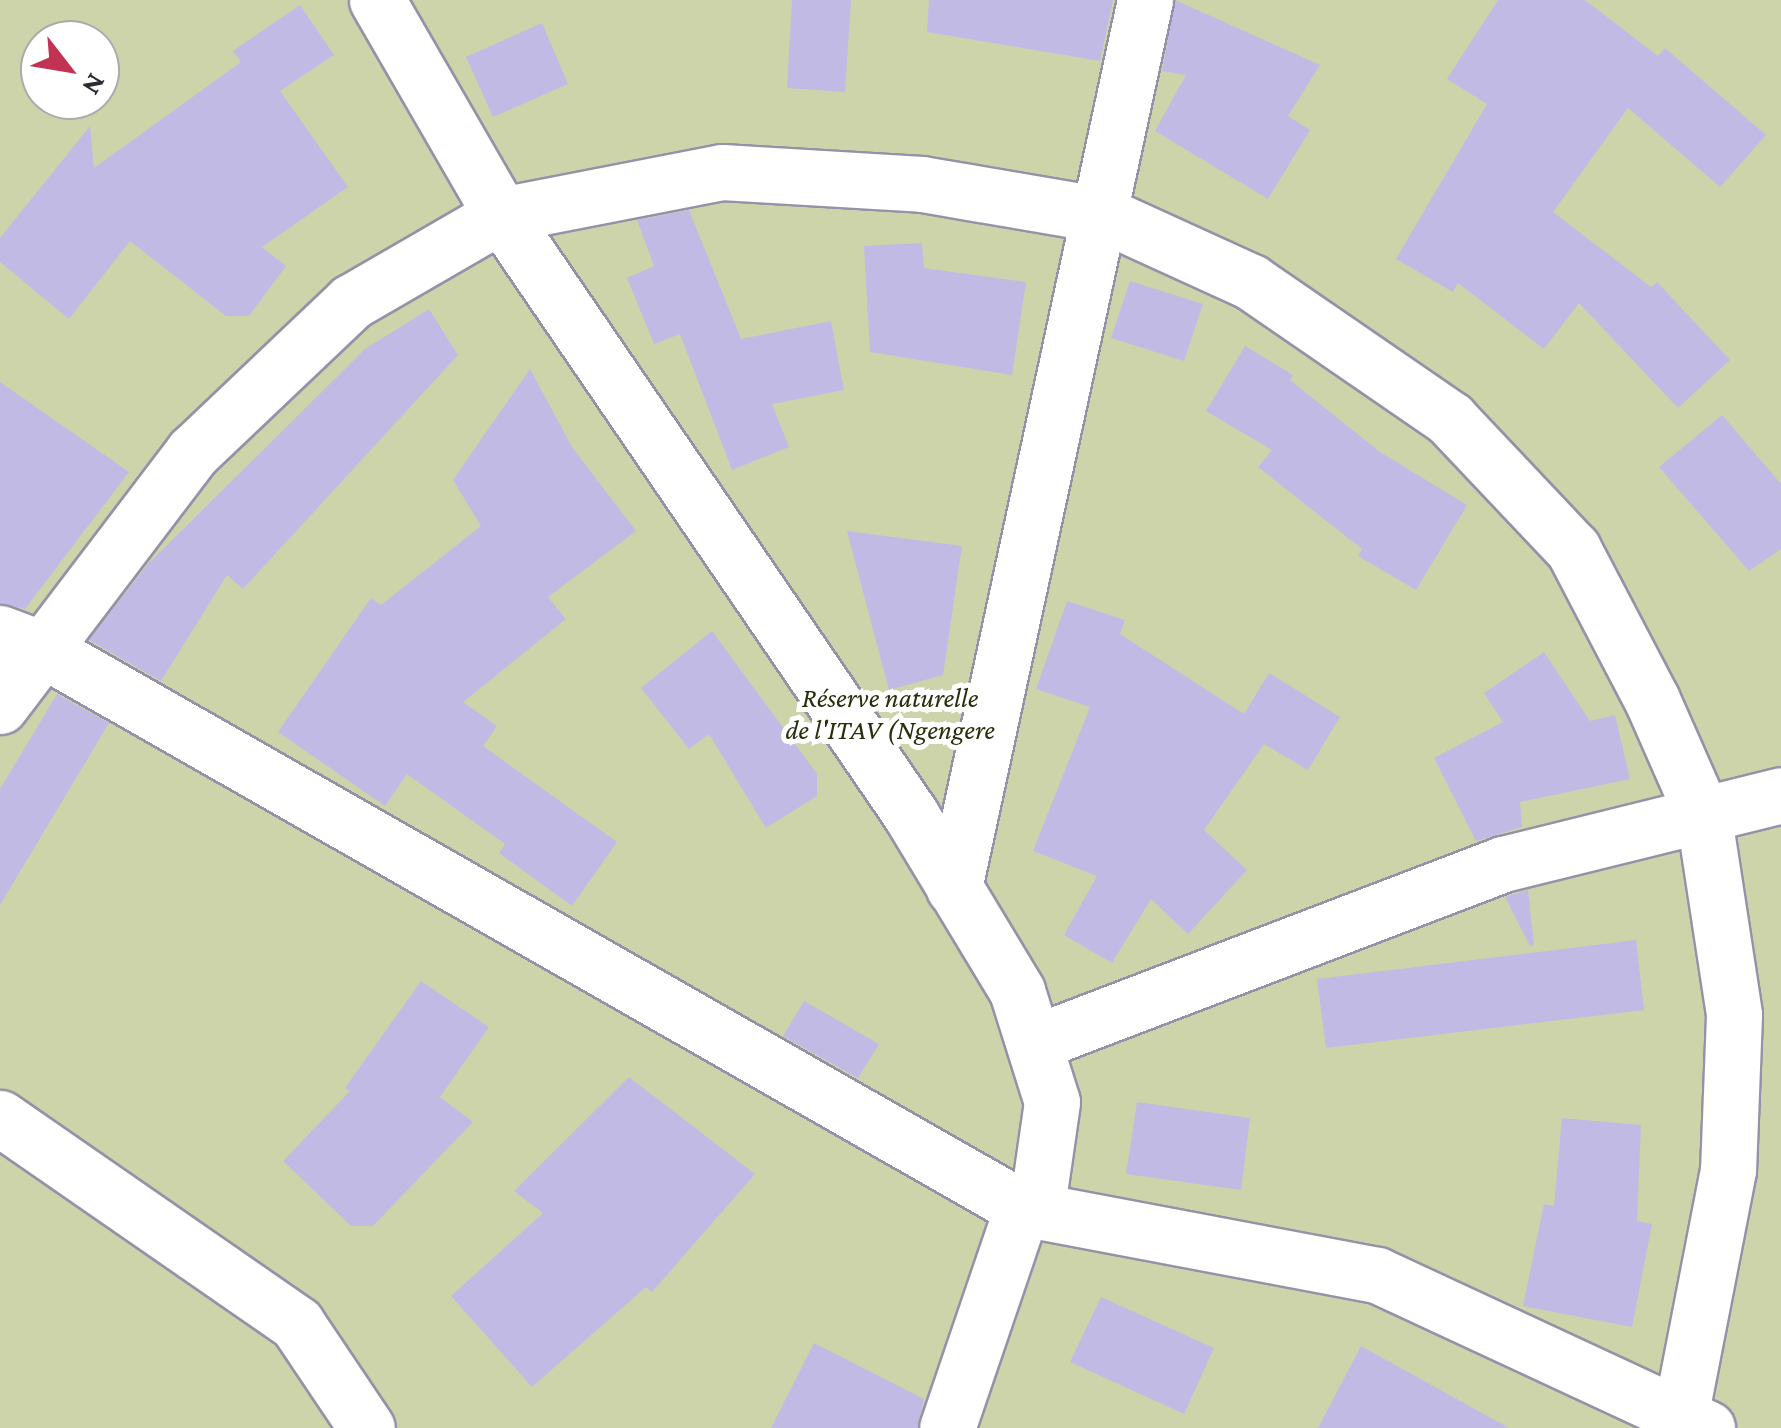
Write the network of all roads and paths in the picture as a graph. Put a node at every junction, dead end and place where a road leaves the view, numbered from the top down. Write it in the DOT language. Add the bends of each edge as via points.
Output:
graph roads {
  1 [pos="377,0"];
  2 [pos="1145,0"];
  3 [pos="1104,215"];
  4 [pos="500,216"];
  5 [pos="20,641"];
  6 [pos="0,706"];
  7 [pos="1781,796"];
  8 [pos="1704,818"];
  9 [pos="954,888"];
  10 [pos="1034,1043"];
  11 [pos="0,1118"];
  12 [pos="1022,1208"];
  13 [pos="1690,1424"];
  14 [pos="367,1428"];
  15 [pos="947,1428"];
  1 -- 4 [label="street"];
  2 -- 3 [label="street"];
  3 -- 4 [label="street" via="922,184 722,172"];
  3 -- 8 [label="street" via="1251,282 1450,419 1573,548"];
  3 -- 9 [label="street"];
  4 -- 5 [label="street" via="351,302 192,452"];
  4 -- 9 [label="street"];
  5 -- 6 [label="street"];
  5 -- 12 [label="street"];
  7 -- 8 [label="street"];
  8 -- 10 [label="street" via="1503,864"];
  8 -- 13 [label="street" via="1734,1015 1728,1170"];
  9 -- 10 [label="street" via="1017,991"];
  10 -- 12 [label="street" via="1052,1102 1040,1184"];
  11 -- 14 [label="street" via="297,1324"];
  12 -- 13 [label="street" via="1378,1275"];
  12 -- 15 [label="street"];
}
